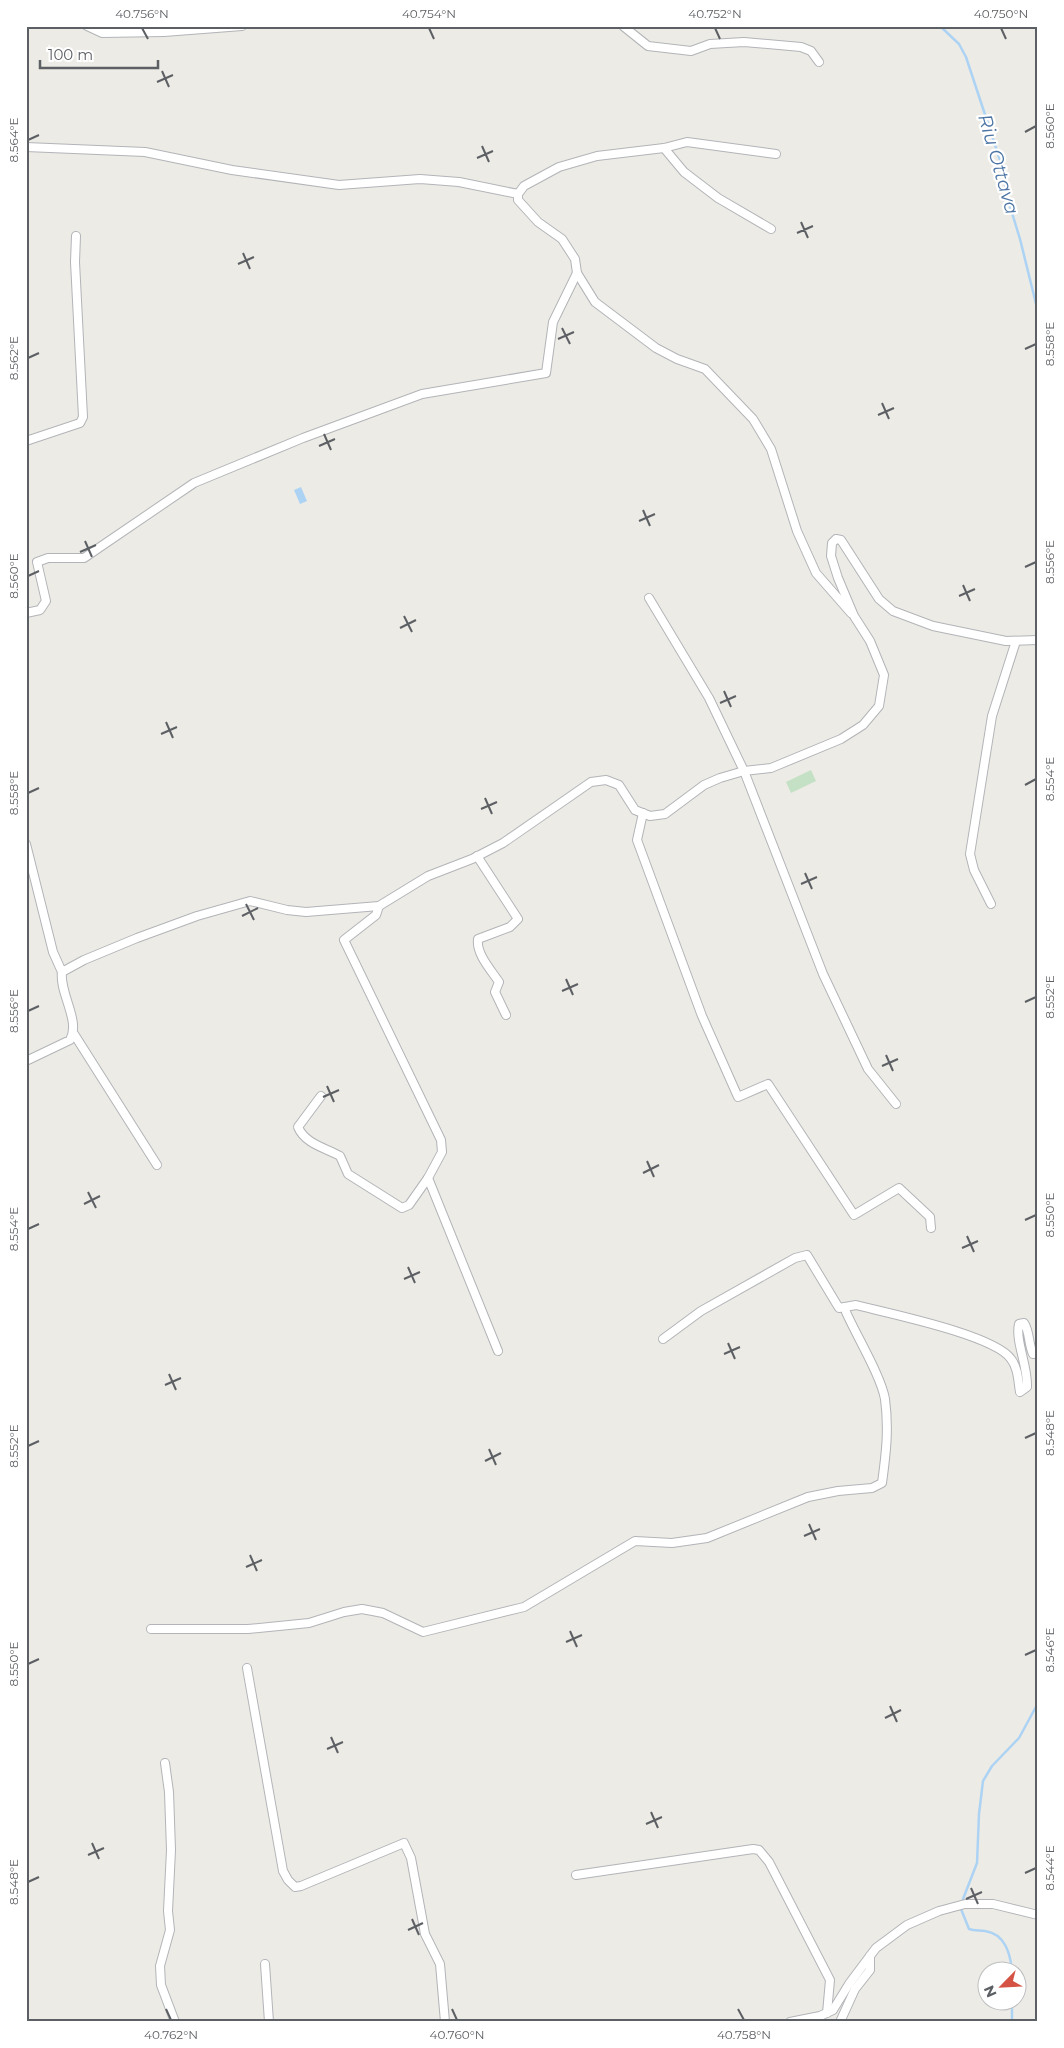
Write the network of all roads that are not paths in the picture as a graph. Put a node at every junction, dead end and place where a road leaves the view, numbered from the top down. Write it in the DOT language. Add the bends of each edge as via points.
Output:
graph roads {
  1 [pos="87,26"];
  2 [pos="242,26"];
  3 [pos="623,26"];
  4 [pos="819,62"];
  5 [pos="26,147"];
  6 [pos="664,148"];
  7 [pos="776,154"];
  8 [pos="518,194"];
  9 [pos="771,228"];
  10 [pos="76,236"];
  11 [pos="577,273"];
  12 [pos="26,442"];
  13 [pos="649,598"];
  14 [pos="26,614"];
  15 [pos="854,616"];
  16 [pos="1038,640"];
  17 [pos="1016,641"];
  18 [pos="744,771"];
  19 [pos="643,813"];
  20 [pos="26,844"];
  21 [pos="477,856"];
  22 [pos="991,904"];
  23 [pos="379,906"];
  24 [pos="62,972"];
  25 [pos="506,1016"];
  26 [pos="74,1034"];
  27 [pos="26,1061"];
  28 [pos="321,1096"];
  29 [pos="896,1104"];
  30 [pos="157,1165"];
  31 [pos="428,1178"];
  32 [pos="930,1228"];
  33 [pos="845,1307"];
  34 [pos="663,1339"];
  35 [pos="498,1351"];
  36 [pos="1038,1353"];
  37 [pos="151,1629"];
  38 [pos="247,1668"];
  39 [pos="165,1763"];
  40 [pos="576,1875"];
  41 [pos="1038,1915"];
  42 [pos="870,1956"];
  43 [pos="265,1964"];
  44 [pos="827,2012"];
  45 [pos="175,2022"];
  46 [pos="269,2022"];
  47 [pos="445,2022"];
  48 [pos="790,2022"];
  49 [pos="840,2022"];
  1 -- 2 [label="street" via="102,33"];
  3 -- 4 [label="street" via="648,46 690,51 710,44 744,42 801,47 811,51"];
  5 -- 8 [label="street" via="145,152 232,170 339,185 420,179 459,182"];
  6 -- 7 [label="street" via="687,142"];
  6 -- 8 [label="street" via="598,156 559,167 524,186"];
  6 -- 9 [label="street" via="684,172 718,198"];
  8 -- 11 [label="street" via="523,208 562,239 575,260"];
  10 -- 12 [label="street" via="83,417 80,423"];
  11 -- 14 [label="street" via="553,322 546,373 422,394 194,483 84,558 48,558 37,562 46,601 40,610"];
  11 -- 15 [label="street" via="595,302 656,348 705,369 753,419 771,450 797,531 816,573"];
  13 -- 18 [label="street" via="708,695"];
  15 -- 17 [label="street" via="831,556 832,543 836,539 842,540 879,599 893,611 933,626 1006,642"];
  15 -- 18 [label="street" via="870,641 884,675 879,706 864,725 840,739 771,768"];
  16 -- 17 [label="street"];
  17 -- 22 [label="street" via="992,716 970,854 974,870"];
  18 -- 19 [label="street" via="704,785 665,814 650,816"];
  18 -- 29 [label="street" via="823,974 868,1069"];
  19 -- 21 [label="street" via="635,810 619,785 606,780 591,782 503,843"];
  19 -- 32 [label="street" via="638,840 702,1016 738,1098 768,1084 854,1215 899,1188 930,1217"];
  20 -- 24 [label="street" via="53,952"];
  21 -- 23 [label="street" via="428,876"];
  21 -- 25 [label="street" via="518,919 510,927 478,939 477,945 499,982 495,992"];
  23 -- 24 [label="street" via="306,912 250,900 137,938"];
  23 -- 31 [label="street" via="376,916 344,940 441,1140 442,1152"];
  24 -- 26 [label="street" via="61,980"];
  26 -- 27 [label="street" via="70,1040"];
  26 -- 30 [label="street"];
  28 -- 31 [label="street" via="298,1127 312,1143 340,1156 348,1174 402,1208 409,1205"];
  31 -- 35 [label="street"];
  33 -- 34 [label="street" via="839,1308 807,1255 795,1258 701,1311"];
  33 -- 36 [label="street" via="856,1305 983,1340 1010,1358 1016,1368 1020,1392 1027,1387 1027,1377 1017,1332 1019,1324 1024,1323 1028,1329 1030,1347 1033,1354"];
  33 -- 37 [label="street" via="885,1398 888,1441 882,1483 872,1488 808,1497 707,1538 672,1542 635,1541 524,1607 423,1632 384,1613 362,1609 309,1623 248,1630"];
  38 -- 47 [label="street" via="283,1871 288,1880 295,1887 302,1886 404,1843 412,1858 425,1934 440,1964"];
  39 -- 45 [label="street" via="171,1850 170,1930 160,1966 161,1985"];
  40 -- 44 [label="street" via="759,1850 769,1862 830,1980"];
  41 -- 42 [label="street" via="993,1904 965,1904 907,1925"];
  42 -- 44 [label="street" via="833,2010"];
  42 -- 49 [label="street" via="870,1970 855,1989"];
  43 -- 46 [label="street"];
  44 -- 48 [label="street"];
}
